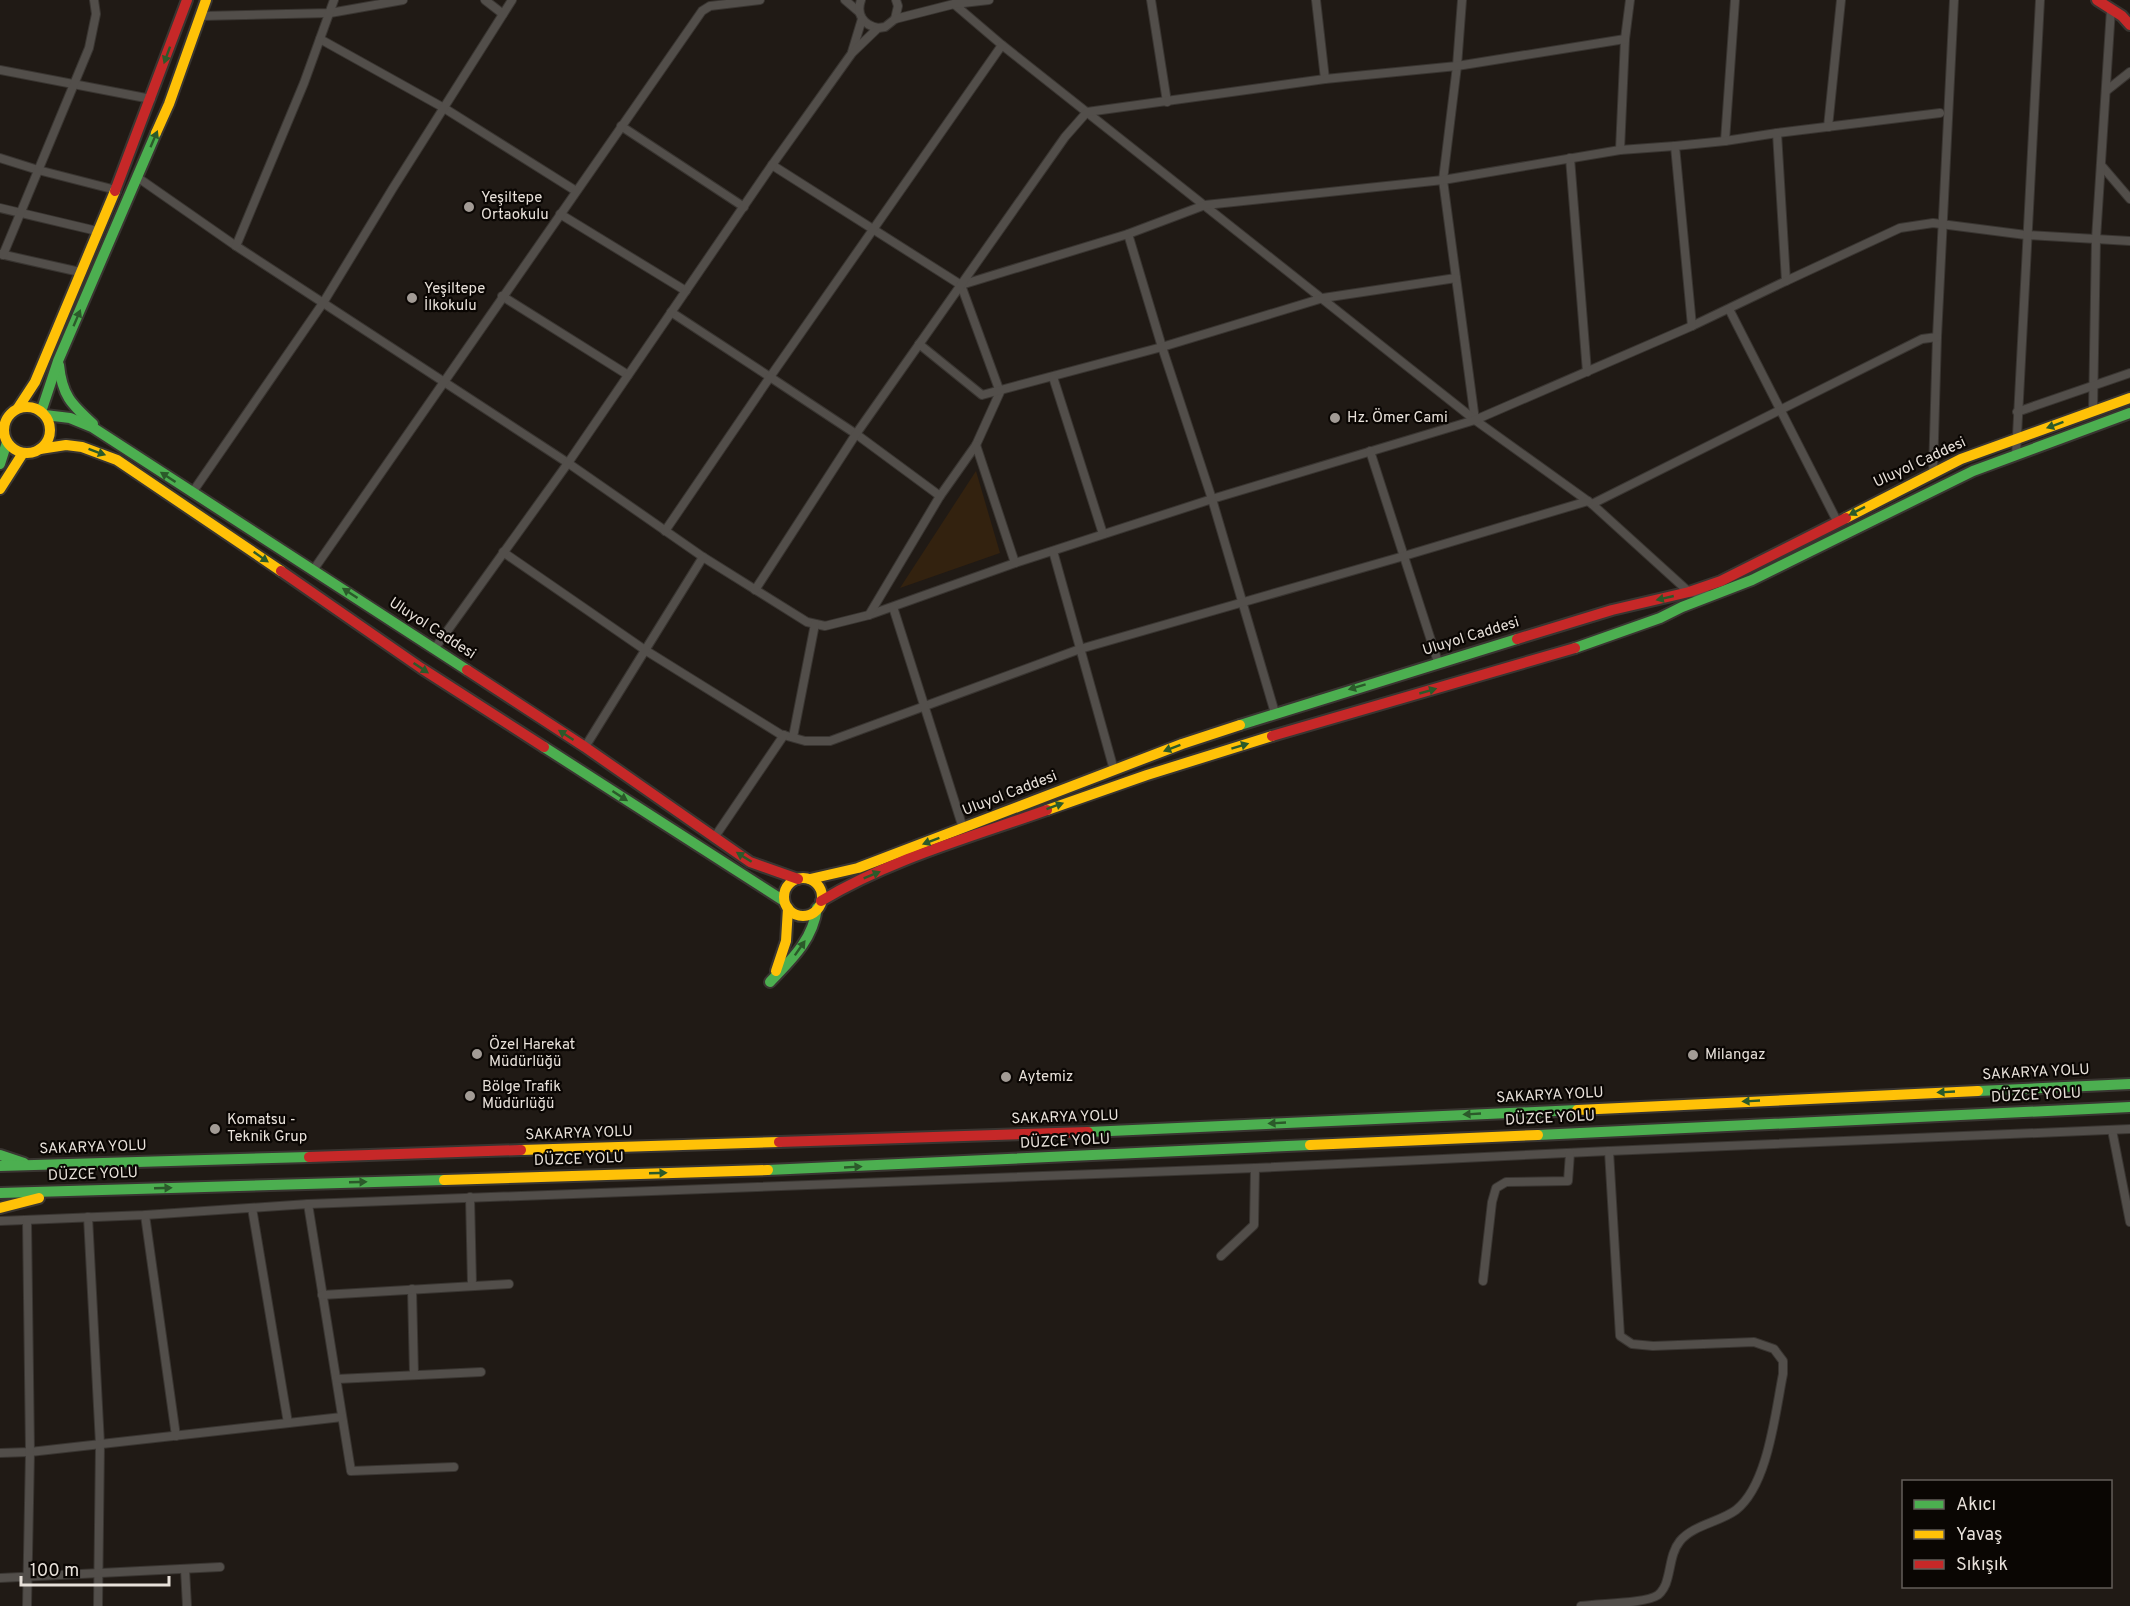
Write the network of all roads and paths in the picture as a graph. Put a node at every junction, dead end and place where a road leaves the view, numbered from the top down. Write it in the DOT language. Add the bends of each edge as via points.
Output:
graph roads {
  1 [pos="94,0"];
  2 [pos="187,0"];
  3 [pos="206,0"];
  4 [pos="334,0"];
  5 [pos="403,0"];
  6 [pos="485,0"];
  7 [pos="512,0"];
  8 [pos="760,0"];
  9 [pos="845,0"];
  10 [pos="861,0"];
  11 [pos="896,0"];
  12 [pos="989,0"];
  13 [pos="1151,0"];
  14 [pos="1316,0"];
  15 [pos="1462,0"];
  16 [pos="1630,0"];
  17 [pos="1735,0"];
  18 [pos="1841,0"];
  19 [pos="1954,0"];
  20 [pos="2040,0"];
  21 [pos="2097,0"];
  22 [pos="954,4"];
  23 [pos="2111,9"];
  24 [pos="330,13"];
  25 [pos="503,14"];
  26 [pos="201,16"];
  27 [pos="861,16"];
  28 [pos="895,19"];
  29 [pos="2130,25"];
  30 [pos="878,28"];
  31 [pos="320,39"];
  32 [pos="1625,39"];
  33 [pos="1002,45"];
  34 [pos="852,53"];
  35 [pos="1457,66"];
  36 [pos="0,70"];
  37 [pos="2130,72"];
  38 [pos="1325,79"];
  39 [pos="75,83"];
  40 [pos="2106,91"];
  41 [pos="151,99"];
  42 [pos="1167,102"];
  43 [pos="444,108"];
  44 [pos="1087,112"];
  45 [pos="1940,113"];
  46 [pos="621,126"];
  47 [pos="1828,127"];
  48 [pos="1776,133"];
  49 [pos="1725,141"];
  50 [pos="1675,146"];
  51 [pos="1620,150"];
  52 [pos="0,158"];
  53 [pos="1570,158"];
  54 [pos="772,165"];
  55 [pos="2101,165"];
  56 [pos="38,170"];
  57 [pos="137,177"];
  58 [pos="1443,180"];
  59 [pos="116,190"];
  60 [pos="576,191"];
  61 [pos="2130,199"];
  62 [pos="1205,205"];
  63 [pos="744,207"];
  64 [pos="0,208"];
  65 [pos="20,213"];
  66 [pos="560,214"];
  67 [pos="1942,225"];
  68 [pos="873,230"];
  69 [pos="97,231"];
  70 [pos="1128,234"];
  71 [pos="2026,235"];
  72 [pos="2096,239"];
  73 [pos="2130,241"];
  74 [pos="236,246"];
  75 [pos="2,255"];
  76 [pos="80,272"];
  77 [pos="1456,278"];
  78 [pos="1786,281"];
  79 [pos="961,285"];
  80 [pos="686,291"];
  81 [pos="502,296"];
  82 [pos="1323,298"];
  83 [pos="322,303"];
  84 [pos="1729,309"];
  85 [pos="671,312"];
  86 [pos="1692,326"];
  87 [pos="1937,337"];
  88 [pos="919,344"];
  89 [pos="1162,347"];
  90 [pos="62,352"];
  91 [pos="1587,372"];
  92 [pos="2130,373"];
  93 [pos="628,375"];
  94 [pos="770,377"];
  95 [pos="1053,377"];
  96 [pos="443,382"];
  97 [pos="2092,386"];
  98 [pos="1000,392"];
  99 [pos="2130,398"];
  100 [pos="16,410"];
  101 [pos="1781,411"];
  102 [pos="2093,411"];
  103 [pos="2017,412"];
  104 [pos="43,413"];
  105 [pos="2130,413"];
  106 [pos="0,416"];
  107 [pos="1475,420"];
  108 [pos="856,434"];
  109 [pos="104,435"];
  110 [pos="4,439"];
  111 [pos="2016,439"];
  112 [pos="976,445"];
  113 [pos="40,449"];
  114 [pos="1370,451"];
  115 [pos="23,453"];
  116 [pos="2016,455"];
  117 [pos="568,463"];
  118 [pos="0,464"];
  119 [pos="1933,472"];
  120 [pos="0,489"];
  121 [pos="192,493"];
  122 [pos="940,496"];
  123 [pos="1212,499"];
  124 [pos="1590,502"];
  125 [pos="1837,521"];
  126 [pos="665,531"];
  127 [pos="1103,534"];
  128 [pos="1053,551"];
  129 [pos="503,552"];
  130 [pos="1404,556"];
  131 [pos="703,557"];
  132 [pos="1015,563"];
  133 [pos="314,569"];
  134 [pos="755,590"];
  135 [pos="1689,592"];
  136 [pos="1712,596"];
  137 [pos="1243,602"];
  138 [pos="893,607"];
  139 [pos="869,615"];
  140 [pos="815,624"];
  141 [pos="435,648"];
  142 [pos="1080,649"];
  143 [pos="645,650"];
  144 [pos="1438,662"];
  145 [pos="924,708"];
  146 [pos="1275,713"];
  147 [pos="788,736"];
  148 [pos="585,747"];
  149 [pos="1114,770"];
  150 [pos="963,828"];
  151 [pos="714,838"];
  152 [pos="798,879"];
  153 [pos="810,879"];
  154 [pos="786,904"];
  155 [pos="819,905"];
  156 [pos="2130,1084"];
  157 [pos="2130,1107"];
  158 [pos="2130,1129"];
  159 [pos="2112,1130"];
  160 [pos="1609,1151"];
  161 [pos="1570,1153"];
  162 [pos="0,1155"];
  163 [pos="32,1165"];
  164 [pos="0,1166"];
  165 [pos="1255,1168"];
  166 [pos="78,1190"];
  167 [pos="0,1193"];
  168 [pos="470,1197"];
  169 [pos="308,1204"];
  170 [pos="0,1208"];
  171 [pos="252,1208"];
  172 [pos="145,1215"];
  173 [pos="88,1217"];
  174 [pos="0,1221"];
  175 [pos="27,1221"];
  176 [pos="2130,1222"];
  177 [pos="1221,1256"];
  178 [pos="1483,1281"];
  179 [pos="509,1284"];
  180 [pos="472,1285"];
  181 [pos="412,1289"];
  182 [pos="322,1295"];
  183 [pos="481,1372"];
  184 [pos="414,1375"];
  185 [pos="337,1379"];
  186 [pos="342,1417"];
  187 [pos="288,1423"];
  188 [pos="176,1436"];
  189 [pos="100,1444"];
  190 [pos="30,1452"];
  191 [pos="0,1453"];
  192 [pos="454,1467"];
  193 [pos="220,1567"];
  194 [pos="185,1569"];
  195 [pos="98,1573"];
  196 [pos="27,1576"];
  197 [pos="0,1578"];
  198 [pos="27,1606"];
  199 [pos="98,1606"];
  200 [pos="187,1606"];
  201 [pos="1581,1606"];
  1 -- 39 [label="street" via="96,14 89,48"];
  2 -- 41 [label="main road, one-way"];
  3 -- 26 [label="main road"];
  4 -- 24 [label="street"];
  5 -- 24 [label="street"];
  6 -- 25 [label="street"];
  7 -- 25 [label="street"];
  8 -- 46 [label="street" via="710,6 702,11"];
  9 -- 27 [label="street"];
  10 -- 27 [label="street"];
  11 -- 28 [label="street"];
  12 -- 22 [label="street"];
  13 -- 42 [label="street"];
  14 -- 38 [label="street"];
  15 -- 35 [label="street"];
  16 -- 32 [label="street"];
  17 -- 49 [label="street"];
  18 -- 47 [label="street"];
  19 -- 67 [label="street"];
  20 -- 71 [label="street"];
  21 -- 23 [label="main road"];
  22 -- 28 [label="street"];
  22 -- 33 [label="street"];
  23 -- 29 [label="main road"];
  23 -- 40 [label="street"];
  24 -- 26 [label="street"];
  24 -- 31 [label="street"];
  25 -- 43 [label="street"];
  57 -- 26 [label="main road, one-way"];
  27 -- 30 [label="street" via="866,24"];
  27 -- 34 [label="street"];
  28 -- 30 [label="street"];
  30 -- 34 [label="street"];
  31 -- 43 [label="street"];
  31 -- 74 [label="street"];
  32 -- 35 [label="street"];
  32 -- 51 [label="street"];
  33 -- 44 [label="street"];
  33 -- 68 [label="street"];
  34 -- 54 [label="street"];
  35 -- 38 [label="street"];
  35 -- 58 [label="street"];
  36 -- 39 [label="street"];
  37 -- 40 [label="street"];
  38 -- 42 [label="street"];
  39 -- 41 [label="street"];
  39 -- 56 [label="street"];
  40 -- 55 [label="street"];
  41 -- 59 [label="main road"];
  42 -- 44 [label="street"];
  43 -- 60 [label="street"];
  43 -- 83 [label="street"];
  44 -- 62 [label="street"];
  44 -- 79 [label="street" via="1065,137"];
  45 -- 47 [label="street"];
  46 -- 60 [label="street"];
  46 -- 63 [label="street"];
  47 -- 48 [label="street"];
  48 -- 49 [label="street"];
  48 -- 78 [label="street"];
  49 -- 50 [label="street"];
  50 -- 51 [label="street"];
  50 -- 86 [label="street"];
  51 -- 53 [label="street"];
  52 -- 56 [label="street"];
  53 -- 58 [label="street"];
  53 -- 91 [label="street"];
  54 -- 63 [label="street"];
  54 -- 68 [label="street"];
  55 -- 61 [label="street"];
  55 -- 72 [label="street"];
  56 -- 59 [label="street"];
  56 -- 65 [label="street"];
  57 -- 74 [label="street"];
  90 -- 57 [label="main road, one-way"];
  58 -- 62 [label="street"];
  58 -- 77 [label="street"];
  59 -- 69 [label="main road"];
  60 -- 66 [label="street"];
  62 -- 70 [label="street"];
  62 -- 82 [label="street"];
  63 -- 80 [label="street"];
  64 -- 65 [label="street"];
  65 -- 69 [label="street"];
  65 -- 75 [label="street"];
  66 -- 80 [label="street"];
  66 -- 81 [label="street"];
  67 -- 71 [label="street"];
  67 -- 78 [label="street" via="1900,228"];
  67 -- 87 [label="street"];
  68 -- 79 [label="street"];
  68 -- 94 [label="street"];
  69 -- 76 [label="main road"];
  70 -- 79 [label="street"];
  70 -- 89 [label="street"];
  71 -- 72 [label="street"];
  71 -- 103 [label="street"];
  72 -- 73 [label="street"];
  72 -- 97 [label="street"];
  74 -- 83 [label="street"];
  75 -- 76 [label="street"];
  76 -- 100 [label="main road" via="35,382"];
  77 -- 82 [label="street"];
  77 -- 107 [label="street"];
  78 -- 84 [label="street"];
  79 -- 88 [label="street"];
  79 -- 98 [label="street"];
  80 -- 85 [label="street"];
  81 -- 93 [label="street"];
  81 -- 96 [label="street"];
  82 -- 89 [label="street"];
  82 -- 107 [label="street"];
  83 -- 96 [label="street"];
  83 -- 121 [label="street"];
  84 -- 86 [label="street"];
  84 -- 101 [label="street"];
  85 -- 93 [label="street"];
  85 -- 94 [label="street"];
  86 -- 91 [label="street"];
  87 -- 101 [label="street" via="1922,339"];
  87 -- 119 [label="street"];
  88 -- 98 [label="street" via="982,395"];
  88 -- 108 [label="street"];
  89 -- 95 [label="street"];
  89 -- 123 [label="street"];
  90 -- 104 [label="main road"];
  90 -- 109 [label="main road" via="62,389 71,405"];
  91 -- 107 [label="street"];
  92 -- 97 [label="street"];
  93 -- 117 [label="street"];
  94 -- 108 [label="street"];
  94 -- 126 [label="street"];
  95 -- 98 [label="street"];
  95 -- 127 [label="street"];
  96 -- 117 [label="street"];
  96 -- 133 [label="street"];
  97 -- 102 [label="street"];
  97 -- 103 [label="street"];
  98 -- 112 [label="street"];
  99 -- 102 [label="main road, Uluyol Caddesi"];
  100 -- 104 [label="main road" via="32,407"];
  100 -- 106 [label="main road"];
  100 -- 110 [label="main road" via="5,420"];
  101 -- 124 [label="street"];
  101 -- 125 [label="street"];
  102 -- 111 [label="main road, Uluyol Caddesi, one-way"];
  103 -- 111 [label="street"];
  104 -- 109 [label="main road, Uluyol Caddesi" via="70,418"];
  104 -- 113 [label="main road" via="50,429"];
  105 -- 116 [label="main road, Uluyol Caddesi"];
  107 -- 114 [label="street"];
  107 -- 124 [label="street"];
  108 -- 122 [label="street"];
  108 -- 134 [label="street"];
  121 -- 109 [label="main road, Uluyol Caddesi, one-way"];
  110 -- 115 [label="main road"];
  110 -- 118 [label="main road"];
  111 -- 116 [label="street"];
  111 -- 119 [label="main road, Uluyol Caddesi"];
  112 -- 122 [label="street"];
  112 -- 132 [label="street"];
  113 -- 115 [label="main road"];
  113 -- 154 [label="main road, one-way" via="82,447 117,460 421,668"];
  114 -- 123 [label="street"];
  114 -- 130 [label="street"];
  115 -- 120 [label="main road"];
  116 -- 136 [label="main road, Uluyol Caddesi" via="1972,471"];
  117 -- 126 [label="street"];
  117 -- 129 [label="street"];
  119 -- 125 [label="main road, Uluyol Caddesi, one-way"];
  121 -- 133 [label="main road, Uluyol Caddesi"];
  122 -- 139 [label="street"];
  123 -- 127 [label="street"];
  123 -- 137 [label="street"];
  124 -- 130 [label="street"];
  124 -- 135 [label="street"];
  125 -- 135 [label="main road, Uluyol Caddesi" via="1721,581"];
  126 -- 131 [label="street"];
  127 -- 128 [label="street"];
  128 -- 132 [label="street"];
  128 -- 142 [label="street"];
  129 -- 141 [label="street"];
  129 -- 143 [label="street"];
  130 -- 137 [label="street"];
  130 -- 144 [label="street"];
  131 -- 134 [label="street"];
  131 -- 143 [label="street"];
  132 -- 138 [label="street"];
  141 -- 133 [label="main road, Uluyol Caddesi, one-way"];
  134 -- 140 [label="street"];
  135 -- 136 [label="street"];
  135 -- 144 [label="main road, Uluyol Caddesi, one-way" via="1612,610"];
  155 -- 136 [label="main road, Uluyol Caddesi, one-way" via="845,886 884,870 1132,779 1596,642"];
  137 -- 142 [label="street"];
  137 -- 146 [label="street"];
  138 -- 139 [label="street"];
  138 -- 145 [label="street"];
  139 -- 140 [label="street" via="825,626"];
  140 -- 147 [label="street"];
  148 -- 141 [label="main road, Uluyol Caddesi, one-way"];
  142 -- 145 [label="street"];
  142 -- 149 [label="street"];
  143 -- 147 [label="street"];
  143 -- 148 [label="street"];
  144 -- 146 [label="main road, Uluyol Caddesi, one-way"];
  145 -- 147 [label="street" via="830,741"];
  145 -- 150 [label="street"];
  146 -- 149 [label="main road, Uluyol Caddesi, one-way"];
  147 -- 151 [label="street"];
  148 -- 151 [label="main road, Uluyol Caddesi"];
  149 -- 150 [label="main road, Uluyol Caddesi"];
  150 -- 153 [label="main road, Uluyol Caddesi, one-way" via="858,868"];
  152 -- 151 [label="main road, Uluyol Caddesi, one-way" via="750,862"];
  152 -- 153 [label="main road"];
  152 -- 154 [label="main road" via="787,887"];
  153 -- 155 [label="main road" via="818,886"];
  154 -- 155 [label="main road" via="793,913 802,915 812,913"];
  154 -- 155 [label="main road, one-way" via="789,937 770,982 813,929"];
  156 -- 163 [label="main road, SAKARYA YOLU, one-way" via="1052,1134"];
  166 -- 157 [label="main road, DÜZCE YOLU, one-way" via="823,1168"];
  158 -- 159 [label="street"];
  159 -- 160 [label="street"];
  159 -- 176 [label="street"];
  160 -- 161 [label="street"];
  160 -- 201 [label="street" via="1620,1336 1632,1344 1653,1346 1754,1342 1774,1349 1783,1361 1784,1374 1762,1475 1748,1500 1681,1540 1667,1583 1659,1594 1647,1600"];
  161 -- 165 [label="street"];
  161 -- 178 [label="street" via="1568,1181 1506,1182 1497,1188"];
  162 -- 163 [label="main road"];
  163 -- 164 [label="main road, SAKARYA YOLU"];
  165 -- 168 [label="street"];
  165 -- 177 [label="street" via="1254,1225"];
  166 -- 167 [label="main road, DÜZCE YOLU"];
  166 -- 170 [label="main road"];
  168 -- 169 [label="street"];
  168 -- 180 [label="street"];
  169 -- 171 [label="street"];
  169 -- 182 [label="street"];
  171 -- 172 [label="street"];
  171 -- 187 [label="street"];
  172 -- 173 [label="street"];
  172 -- 188 [label="street"];
  173 -- 175 [label="street"];
  173 -- 189 [label="street"];
  174 -- 175 [label="street"];
  175 -- 190 [label="street"];
  179 -- 180 [label="street"];
  180 -- 181 [label="street"];
  181 -- 182 [label="street"];
  181 -- 184 [label="street"];
  182 -- 185 [label="street"];
  183 -- 184 [label="street"];
  184 -- 185 [label="street"];
  185 -- 186 [label="street"];
  186 -- 187 [label="street"];
  186 -- 192 [label="street" via="351,1470"];
  187 -- 188 [label="street"];
  188 -- 189 [label="street"];
  189 -- 190 [label="street"];
  189 -- 195 [label="street"];
  190 -- 191 [label="street"];
  190 -- 196 [label="street"];
  193 -- 194 [label="street"];
  194 -- 195 [label="street"];
  194 -- 200 [label="street"];
  195 -- 196 [label="street"];
  195 -- 199 [label="street"];
  196 -- 197 [label="street"];
  196 -- 198 [label="street"];
}
